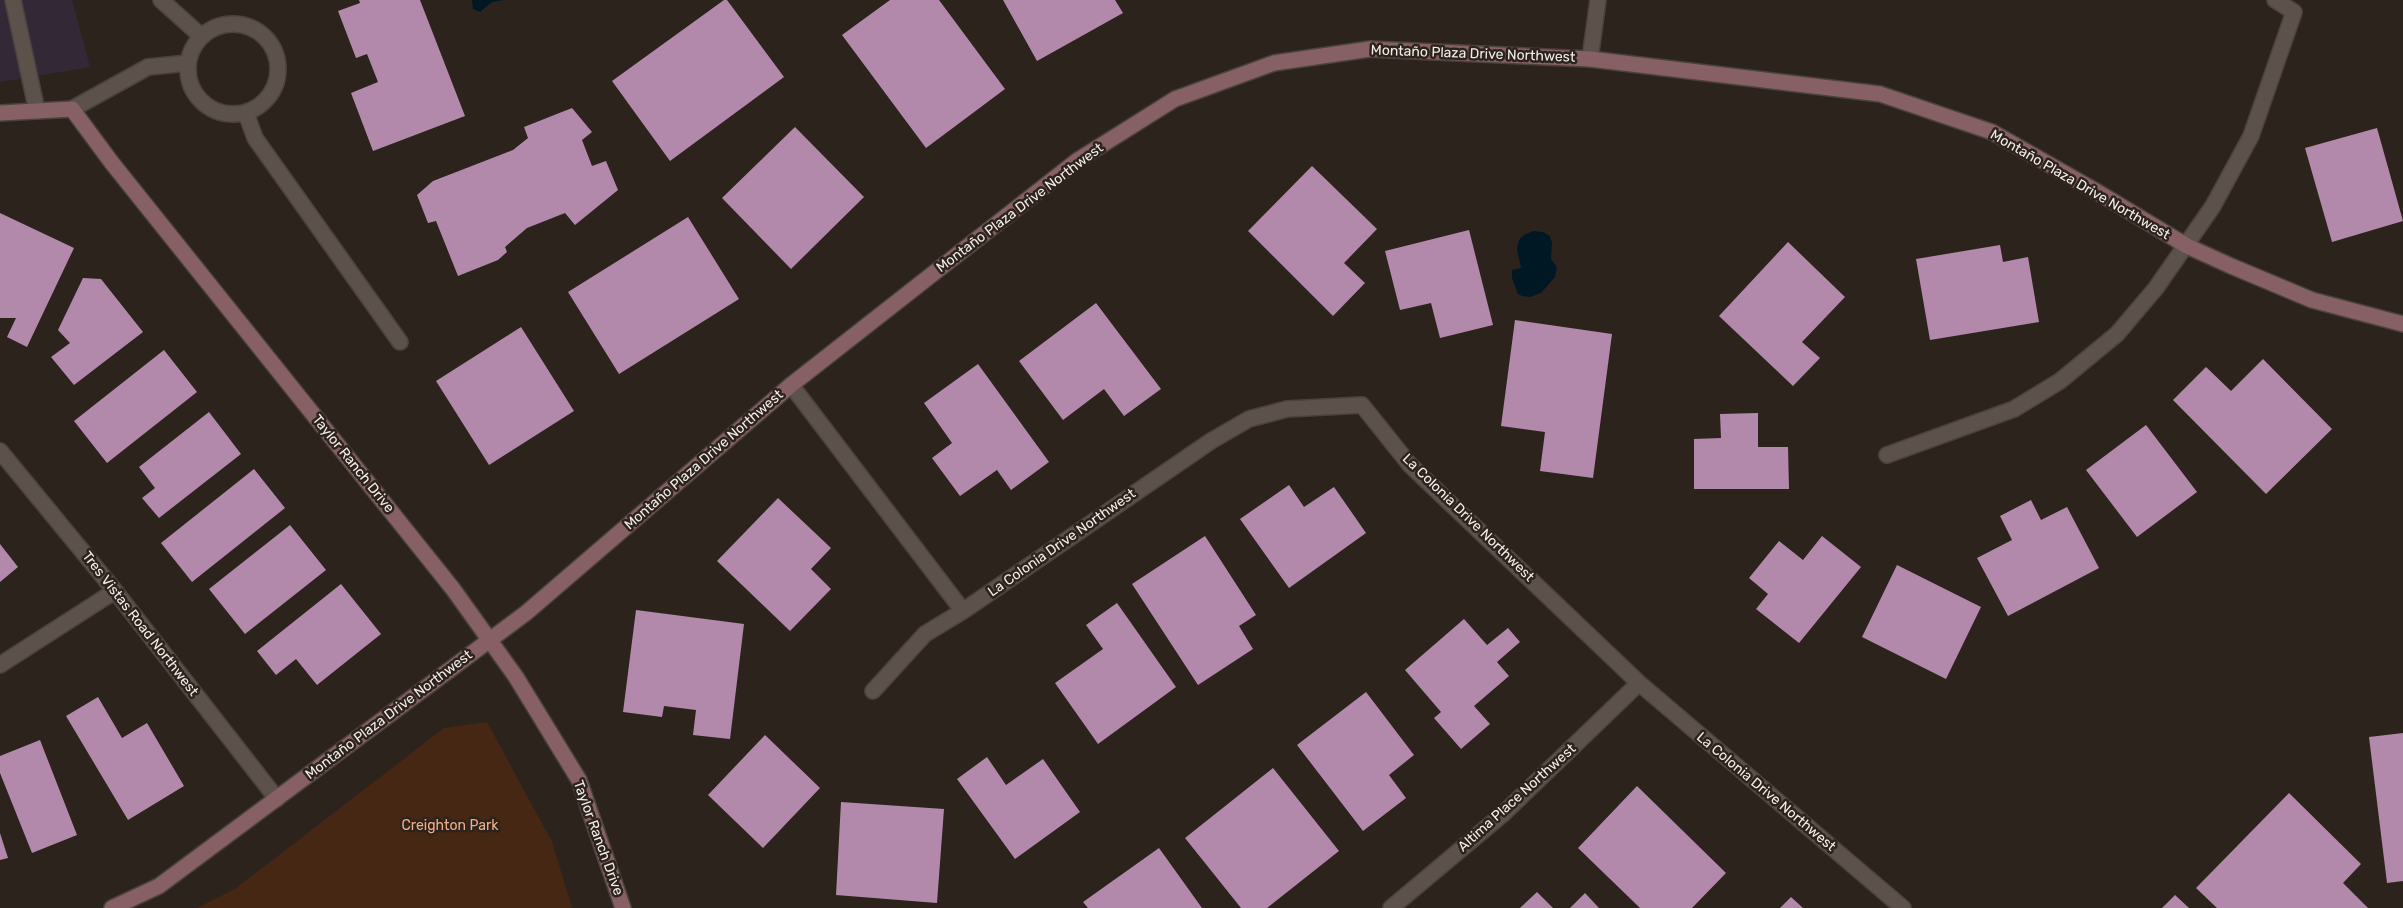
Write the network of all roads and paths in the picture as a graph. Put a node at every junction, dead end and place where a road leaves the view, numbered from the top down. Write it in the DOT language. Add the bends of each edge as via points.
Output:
graph roads {
  1 [pos="13,0"];
  2 [pos="161,0"];
  3 [pos="1598,0"];
  4 [pos="2276,0"];
  5 [pos="201,36"];
  6 [pos="1590,59"];
  7 [pos="188,63"];
  8 [pos="72,109"];
  9 [pos="38,111"];
  10 [pos="0,113"];
  11 [pos="246,113"];
  12 [pos="2187,246"];
  13 [pos="2403,324"];
  14 [pos="400,342"];
  15 [pos="791,385"];
  16 [pos="0,451"];
  17 [pos="1887,455"];
  18 [pos="115,591"];
  19 [pos="963,611"];
  20 [pos="490,639"];
  21 [pos="0,665"];
  22 [pos="1639,683"];
  23 [pos="874,691"];
  24 [pos="277,799"];
  25 [pos="112,908"];
  26 [pos="624,908"];
  27 [pos="1392,908"];
  28 [pos="1903,908"];
  1 -- 9 [label="street"];
  2 -- 5 [label="street"];
  3 -- 6 [label="street"];
  4 -- 12 [label="street" via="2294,12 2251,136 2214,206"];
  5 -- 7 [label="street"];
  5 -- 11 [label="street" via="229,24 244,25 258,31 269,42 279,69 276,84 264,102"];
  6 -- 12 [label="street, Montaño Plaza Drive Northwest" via="1880,94 1992,132"];
  6 -- 15 [label="street, Montaño Plaza Drive Northwest" via="1370,49 1274,63 1175,99 1078,160"];
  7 -- 8 [label="street" via="148,67"];
  7 -- 11 [label="street" via="194,93 204,104 216,112"];
  8 -- 9 [label="street"];
  8 -- 20 [label="street, Taylor Ranch Drive"];
  9 -- 10 [label="street"];
  11 -- 14 [label="street" via="255,138"];
  12 -- 13 [label="street, Montaño Plaza Drive Northwest" via="2312,300"];
  12 -- 17 [label="street" via="2117,334 2060,381 2014,409"];
  15 -- 19 [label="street"];
  15 -- 20 [label="street, Montaño Plaza Drive Northwest" via="526,613"];
  16 -- 18 [label="street, Tres Vistas Road Northwest"];
  18 -- 21 [label="street"];
  18 -- 24 [label="street, Tres Vistas Road Northwest"];
  19 -- 22 [label="street, La Colonia Drive Northwest" via="1211,441 1249,419 1287,409 1362,405 1410,465"];
  19 -- 23 [label="street, La Colonia Drive Northwest" via="925,634"];
  20 -- 24 [label="street, Montaño Plaza Drive Northwest"];
  20 -- 26 [label="street, Taylor Ranch Drive" via="579,780"];
  22 -- 27 [label="street, Altima Place Northwest" via="1504,813"];
  22 -- 28 [label="street, La Colonia Drive Northwest"];
  24 -- 25 [label="street, Montaño Plaza Drive Northwest" via="159,886"];
}
